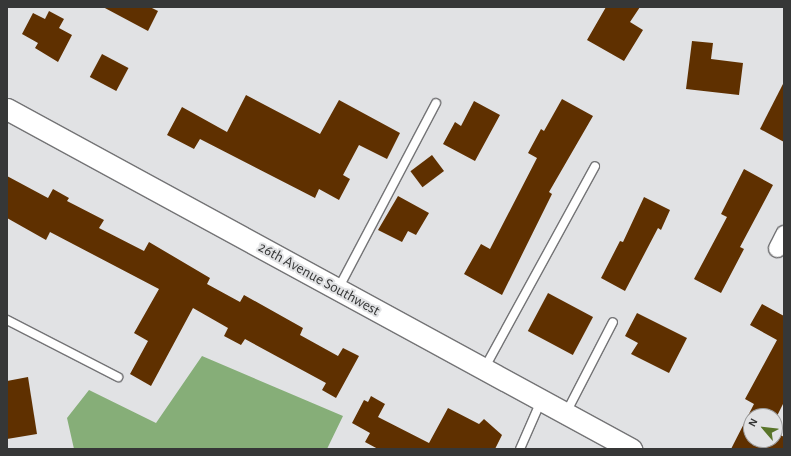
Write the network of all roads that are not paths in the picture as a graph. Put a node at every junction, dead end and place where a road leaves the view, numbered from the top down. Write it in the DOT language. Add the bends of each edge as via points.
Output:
graph roads {
  1 [pos="436,103"];
  2 [pos="7,109"];
  3 [pos="595,166"];
  4 [pos="338,289"];
  5 [pos="7,320"];
  6 [pos="613,322"];
  7 [pos="484,370"];
  8 [pos="118,377"];
  9 [pos="542,401"];
  10 [pos="566,414"];
  11 [pos="520,449"];
  12 [pos="630,449"];
  1 -- 4 [label="lane"];
  2 -- 4 [label="street, 26th Avenue Southwest"];
  3 -- 7 [label="lane"];
  4 -- 7 [label="street, 26th Avenue Southwest"];
  5 -- 8 [label="lane"];
  6 -- 10 [label="lane"];
  7 -- 9 [label="street, 26th Avenue Southwest"];
  9 -- 10 [label="street, 26th Avenue Southwest"];
  9 -- 11 [label="lane"];
  10 -- 12 [label="street, 26th Avenue Southwest"];
}
